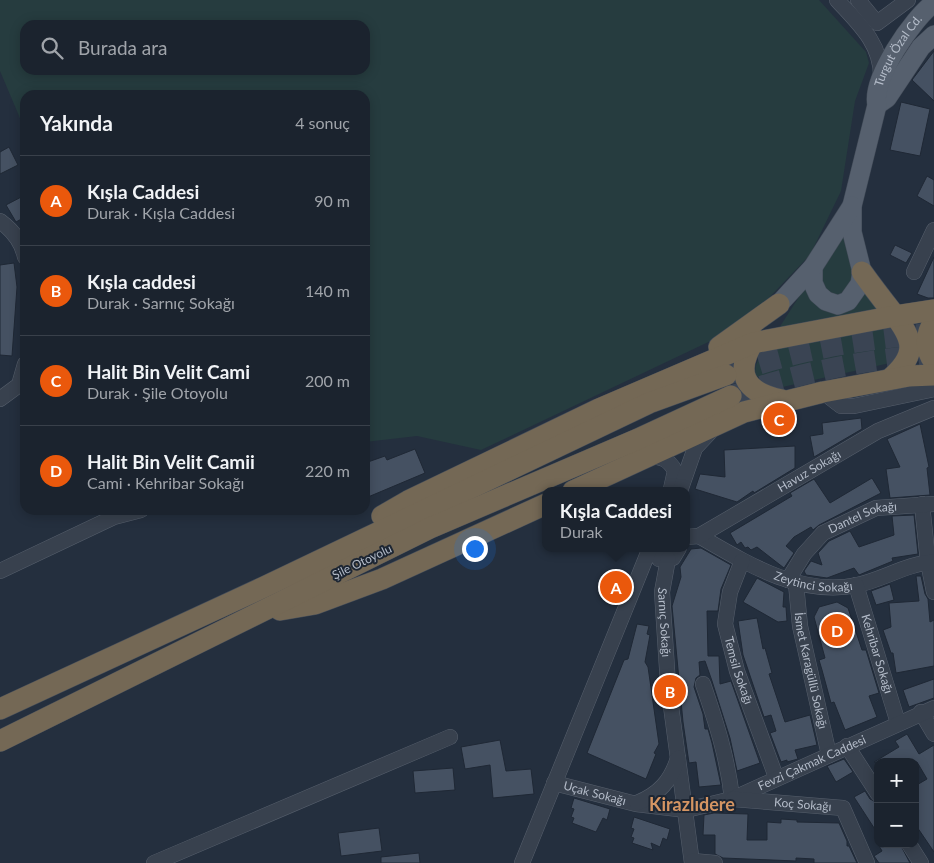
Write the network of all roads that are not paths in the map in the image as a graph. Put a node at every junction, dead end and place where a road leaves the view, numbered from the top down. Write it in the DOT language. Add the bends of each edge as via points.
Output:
graph roads {
  1 [pos="837,0"];
  2 [pos="858,0"];
  3 [pos="908,0"];
  4 [pos="934,3"];
  5 [pos="934,35"];
  6 [pos="873,41"];
  7 [pos="901,43"];
  8 [pos="881,76"];
  9 [pos="877,105"];
  10 [pos="852,206"];
  11 [pos="0,222"];
  12 [pos="932,240"];
  13 [pos="20,244"];
  14 [pos="813,267"];
  15 [pos="862,272"];
  16 [pos="914,272"];
  17 [pos="779,304"];
  18 [pos="934,309"];
  19 [pos="895,316"];
  20 [pos="934,322"];
  21 [pos="753,343"];
  22 [pos="934,362"];
  23 [pos="726,375"];
  24 [pos="934,375"];
  25 [pos="890,379"];
  26 [pos="665,380"];
  27 [pos="20,382"];
  28 [pos="934,389"];
  29 [pos="823,392"];
  30 [pos="732,396"];
  31 [pos="0,399"];
  32 [pos="782,400"];
  33 [pos="934,408"];
  34 [pos="722,423"];
  35 [pos="648,455"];
  36 [pos="581,487"];
  37 [pos="671,487"];
  38 [pos="681,487"];
  39 [pos="928,504"];
  40 [pos="542,506"];
  41 [pos="122,515"];
  42 [pos="693,536"];
  43 [pos="648,552"];
  44 [pos="654,552"];
  45 [pos="677,552"];
  46 [pos="668,559"];
  47 [pos="742,561"];
  48 [pos="931,562"];
  49 [pos="0,571"];
  50 [pos="792,582"];
  51 [pos="856,586"];
  52 [pos="264,587"];
  53 [pos="634,590"];
  54 [pos="662,592"];
  55 [pos="934,592"];
  56 [pos="260,612"];
  57 [pos="703,684"];
  58 [pos="0,709"];
  59 [pos="928,710"];
  60 [pos="898,722"];
  61 [pos="934,734"];
  62 [pos="450,738"];
  63 [pos="0,741"];
  64 [pos="847,746"];
  65 [pos="829,754"];
  66 [pos="678,756"];
  67 [pos="776,777"];
  68 [pos="554,782"];
  69 [pos="874,788"];
  70 [pos="732,799"];
  71 [pos="636,804"];
  72 [pos="686,810"];
  73 [pos="912,848"];
  74 [pos="692,862"];
  75 [pos="154,863"];
  76 [pos="522,863"];
  77 [pos="715,863"];
  78 [pos="867,863"];
  79 [pos="921,863"];
  1 -- 6 [label="street"];
  2 -- 3 [label="street" via="878,23"];
  4 -- 7 [label="main road, Turgut Özal Cd." via="923,12"];
  5 -- 9 [label="main road, Turgut Özal Cd." via="921,47 887,98"];
  6 -- 7 [label="street" via="888,45"];
  6 -- 8 [label="street"];
  7 -- 8 [label="main road, Turgut Özal Cd."];
  8 -- 9 [label="main road, Turgut Özal Cd." via="875,96"];
  9 -- 10 [label="main road, Turgut Özal Cd."];
  10 -- 14 [label="main road"];
  10 -- 15 [label="main road" via="852,232"];
  11 -- 13 [label="street" via="10,229"];
  12 -- 16 [label="street"];
  14 -- 15 [label="main road" via="813,283 818,294 838,305 848,301 856,292"];
  14 -- 17 [label="main road"];
  15 -- 18 [label="highway" via="912,304"];
  15 -- 19 [label="highway"];
  17 -- 21 [label="highway"];
  17 -- 26 [label="highway" via="729,341"];
  18 -- 19 [label="highway"];
  19 -- 21 [label="highway"];
  19 -- 25 [label="highway" via="907,331 910,352 905,364"];
  20 -- 22 [label="highway" via="929,329 927,344"];
  21 -- 26 [label="highway"];
  21 -- 32 [label="highway" via="743,362 746,380 761,394"];
  23 -- 52 [label="highway, Şile Otoyolu" via="649,402"];
  24 -- 25 [label="highway"];
  25 -- 29 [label="highway"];
  26 -- 52 [label="highway" via="408,501"];
  27 -- 31 [label="street"];
  28 -- 29 [label="street" via="854,406 841,406"];
  29 -- 32 [label="highway"];
  30 -- 56 [label="highway, Şile Otoyolu" via="430,528"];
  32 -- 34 [label="highway"];
  33 -- 42 [label="street, Havuz Sokağı" via="878,431"];
  34 -- 35 [label="highway"];
  34 -- 38 [label="street" via="695,448"];
  35 -- 36 [label="highway"];
  35 -- 37 [label="street" via="661,456 671,463 675,471"];
  39 -- 48 [label="street"];
  39 -- 50 [label="street, Dantel Sokağı" via="876,508 823,533 804,554"];
  40 -- 56 [label="highway" via="391,575 315,604"];
  41 -- 49 [label="street"];
  42 -- 47 [label="street, Zeytinci Sokağı"];
  43 -- 53 [label="street"];
  44 -- 46 [label="street" via="659,558"];
  45 -- 46 [label="street"];
  46 -- 54 [label="street, Sarnıç Sokağı"];
  47 -- 50 [label="street, Zeytinci Sokağı"];
  47 -- 67 [label="street, Temsil Sokağı" via="730,592 725,624 737,671"];
  48 -- 51 [label="street, Zeytinci Sokağı"];
  48 -- 55 [label="street"];
  50 -- 51 [label="street, Zeytinci Sokağı" via="818,587"];
  50 -- 65 [label="street, İsmet Karagüllü Sokağı"];
  51 -- 60 [label="street, Kehribar Sokağı"];
  52 -- 58 [label="highway, Şile Otoyolu"];
  53 -- 54 [label="street" via="648,584"];
  53 -- 68 [label="street"];
  54 -- 66 [label="street, Sarnıç Sokağı" via="668,684"];
  56 -- 63 [label="highway, Şile Otoyolu"];
  57 -- 70 [label="street" via="719,729"];
  59 -- 60 [label="street, Fevzi Çakmak Caddesi"];
  59 -- 61 [label="street"];
  60 -- 64 [label="street, Fevzi Çakmak Caddesi"];
  62 -- 75 [label="street"];
  64 -- 65 [label="street, Fevzi Çakmak Caddesi"];
  64 -- 69 [label="street"];
  65 -- 67 [label="street, Fevzi Çakmak Caddesi"];
  66 -- 71 [label="street, Uçak Sokağı" via="667,783 652,797"];
  66 -- 72 [label="street, Sarnıç Sokağı"];
  67 -- 70 [label="street, Fevzi Çakmak Caddesi"];
  68 -- 71 [label="street, Uçak Sokağı"];
  68 -- 76 [label="street"];
  70 -- 72 [label="street, Fevzi Çakmak Caddesi"];
  70 -- 78 [label="street, Koç Sokağı" via="843,808"];
  71 -- 72 [label="street, Uçak Sokağı"];
  72 -- 74 [label="street, Sarnıç Sokağı"];
  73 -- 79 [label="street"];
  74 -- 77 [label="street"];
}
